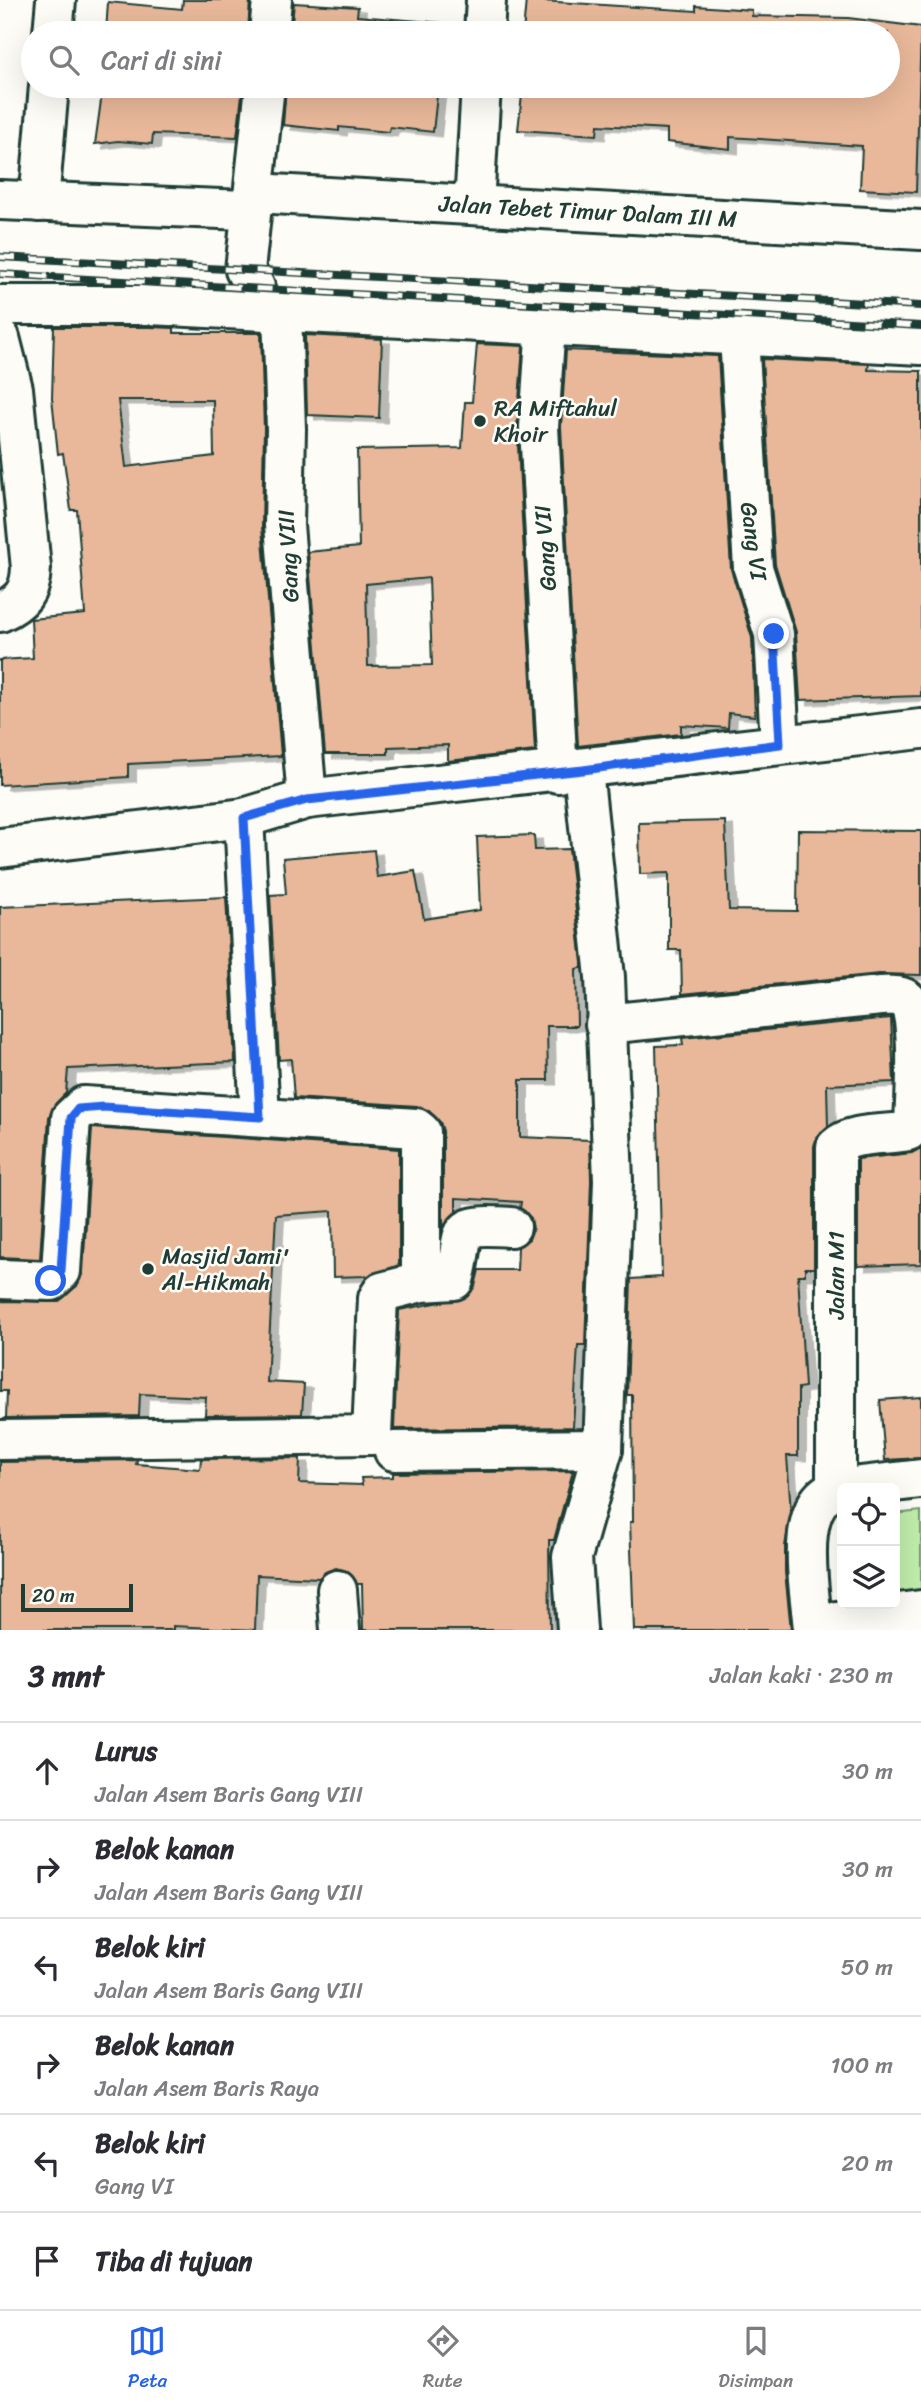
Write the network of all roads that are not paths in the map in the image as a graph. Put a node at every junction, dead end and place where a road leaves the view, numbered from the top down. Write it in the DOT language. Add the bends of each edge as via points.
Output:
graph roads {
  1 [pos="56,0"];
  2 [pos="272,0"];
  3 [pos="486,0"];
  4 [pos="54,21"];
  5 [pos="270,21"];
  6 [pos="485,21"];
  7 [pos="48,98"];
  8 [pos="264,98"];
  9 [pos="480,98"];
  10 [pos="254,193"];
  11 [pos="0,200"];
  12 [pos="39,202"];
  13 [pos="474,205"];
  14 [pos="921,230"];
  15 [pos="0,305"];
  16 [pos="268,311"];
  17 [pos="547,323"];
  18 [pos="739,337"];
  19 [pos="0,338"];
  20 [pos="921,345"];
  21 [pos="0,612"];
  22 [pos="921,729"];
  23 [pos="780,744"];
  24 [pos="570,771"];
  25 [pos="307,800"];
  26 [pos="244,818"];
  27 [pos="0,848"];
  28 [pos="605,1024"];
  29 [pos="260,1117"];
  30 [pos="511,1227"];
  31 [pos="0,1279"];
  32 [pos="421,1282"];
  33 [pos="0,1440"];
  34 [pos="603,1449"];
  35 [pos="394,1451"];
  36 [pos="921,1479"];
  37 [pos="841,1483"];
  38 [pos="889,1483"];
  39 [pos="837,1492"];
  40 [pos="337,1590"];
  41 [pos="921,1611"];
  42 [pos="813,1627"];
  43 [pos="340,1630"];
  44 [pos="577,1630"];
  1 -- 4 [label="street"];
  2 -- 5 [label="street"];
  3 -- 6 [label="street"];
  7 -- 12 [label="street"];
  8 -- 10 [label="street, Gang VIII"];
  9 -- 13 [label="street"];
  10 -- 12 [label="street" via="245,210"];
  10 -- 13 [label="street, Jalan Tebet Timur Dalam III M"];
  10 -- 16 [label="street, Gang VIII" via="246,270"];
  11 -- 12 [label="street"];
  13 -- 14 [label="street, Jalan Tebet Timur Dalam III M"];
  15 -- 16 [label="street" via="85,303"];
  16 -- 17 [label="street"];
  16 -- 25 [label="street, Gang VIII" via="286,429 285,525"];
  17 -- 18 [label="street"];
  17 -- 24 [label="street, Gang VII" via="539,427"];
  18 -- 20 [label="street"];
  18 -- 23 [label="street, Gang VI" via="753,568 774,634"];
  19 -- 21 [label="street" via="13,389 31,584 24,598"];
  22 -- 23 [label="street"];
  23 -- 24 [label="street"];
  24 -- 25 [label="street"];
  24 -- 28 [label="street, Gang VII" via="605,977"];
  25 -- 26 [label="street"];
  26 -- 27 [label="street"];
  26 -- 29 [label="street"];
  28 -- 34 [label="street, Gang VII" via="613,1181"];
  28 -- 37 [label="street, Jalan M1" via="896,995 910,1006 916,1046 914,1122 908,1131 854,1138 836,1147"];
  29 -- 31 [label="street" via="78,1109 71,1118 61,1271 51,1281"];
  29 -- 32 [label="street" via="416,1128 421,1132"];
  30 -- 32 [label="street" via="474,1224 465,1229 454,1280"];
  32 -- 33 [label="street" via="382,1292 377,1298 372,1435"];
  34 -- 35 [label="street"];
  34 -- 44 [label="street, Gang VII" via="572,1557"];
  36 -- 38 [label="street"];
  39 -- 42 [label="street" via="815,1507 806,1538"];
  40 -- 43 [label="street"];
  41 -- 42 [label="street"];
}
